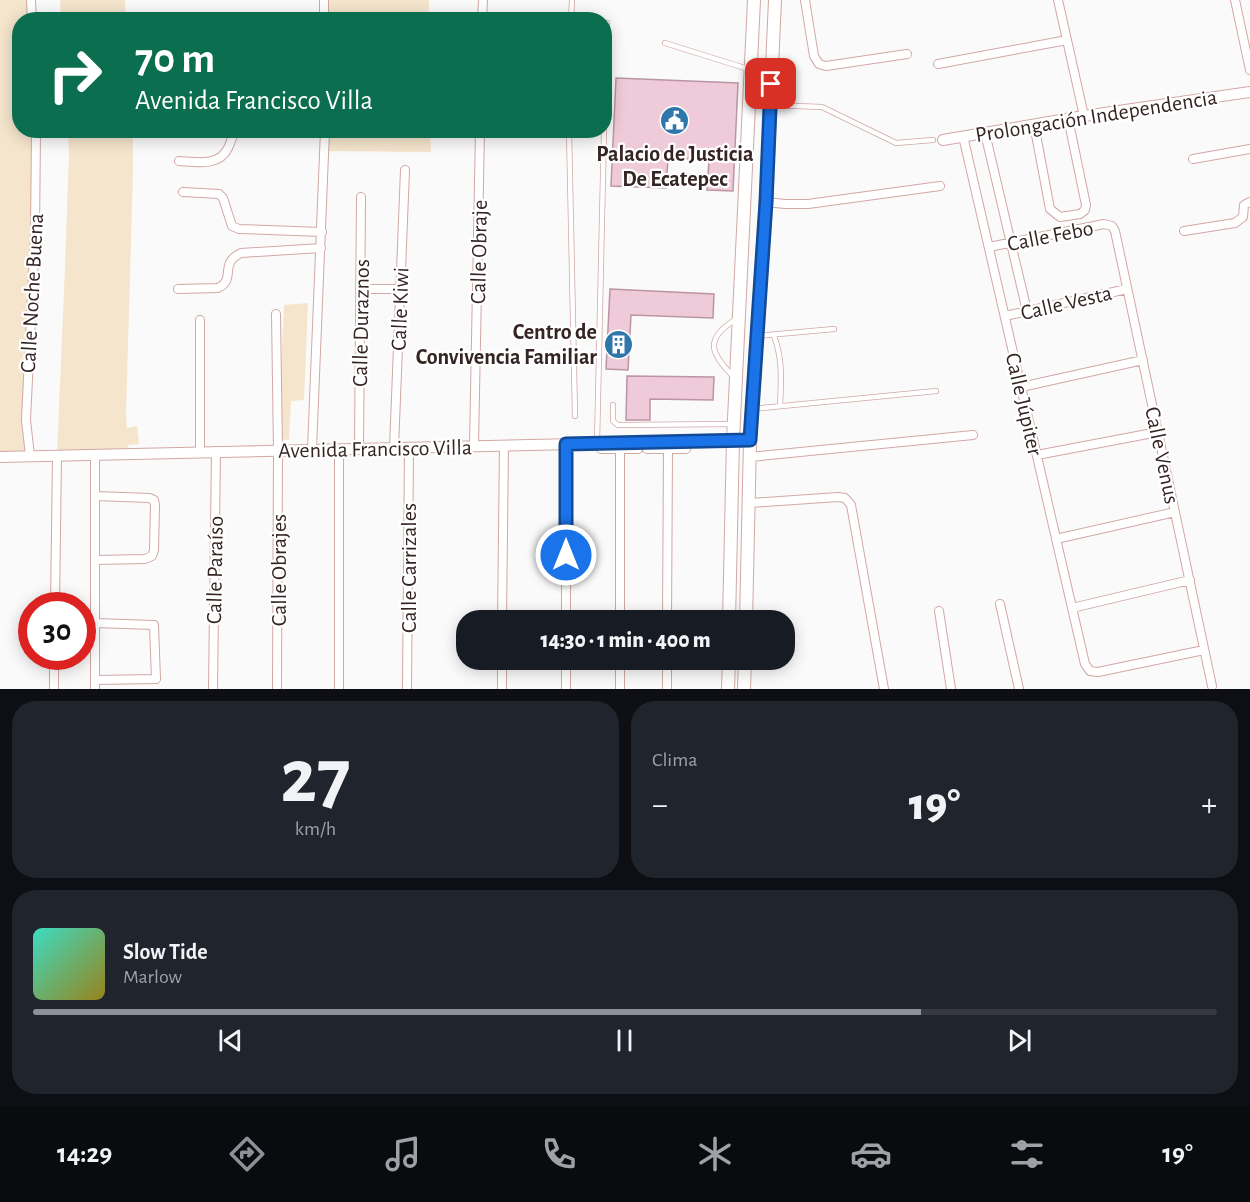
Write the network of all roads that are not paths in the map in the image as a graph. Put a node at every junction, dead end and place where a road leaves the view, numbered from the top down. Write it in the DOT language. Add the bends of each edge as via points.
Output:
graph roads {
  1 [pos="754,0"];
  2 [pos="775,0"];
  3 [pos="784,0"];
  4 [pos="805,0"];
  5 [pos="1058,0"];
  6 [pos="1235,0"];
  7 [pos="1067,40"];
  8 [pos="665,43"];
  9 [pos="907,54"];
  10 [pos="938,64"];
  11 [pos="751,70"];
  12 [pos="1250,70"];
  13 [pos="1250,92"];
  14 [pos="770,105"];
  15 [pos="1084,116"];
  16 [pos="1068,118"];
  17 [pos="1034,124"];
  18 [pos="985,133"];
  19 [pos="963,136"];
  20 [pos="36,138"];
  21 [pos="233,138"];
  22 [pos="325,138"];
  23 [pos="480,138"];
  24 [pos="569,138"];
  25 [pos="604,138"];
  26 [pos="938,140"];
  27 [pos="1250,148"];
  28 [pos="1192,159"];
  29 [pos="179,161"];
  30 [pos="405,170"];
  31 [pos="940,186"];
  32 [pos="183,192"];
  33 [pos="362,197"];
  34 [pos="766,202"];
  35 [pos="1250,202"];
  36 [pos="1112,226"];
  37 [pos="1184,231"];
  38 [pos="322,232"];
  39 [pos="1011,243"];
  40 [pos="989,247"];
  41 [pos="321,248"];
  42 [pos="178,289"];
  43 [pos="360,289"];
  44 [pos="1127,289"];
  45 [pos="400,290"];
  46 [pos="1027,311"];
  47 [pos="276,314"];
  48 [pos="740,316"];
  49 [pos="1005,316"];
  50 [pos="200,320"];
  51 [pos="834,329"];
  52 [pos="757,336"];
  53 [pos="774,336"];
  54 [pos="1143,360"];
  55 [pos="736,380"];
  56 [pos="1021,387"];
  57 [pos="936,391"];
  58 [pos="613,405"];
  59 [pos="780,406"];
  60 [pos="752,409"];
  61 [pos="576,416"];
  62 [pos="734,424"];
  63 [pos="1158,432"];
  64 [pos="973,435"];
  65 [pos="750,440"];
  66 [pos="733,441"];
  67 [pos="566,444"];
  68 [pos="504,445"];
  69 [pos="474,446"];
  70 [pos="599,446"];
  71 [pos="408,447"];
  72 [pos="359,448"];
  73 [pos="394,448"];
  74 [pos="620,448"];
  75 [pos="339,449"];
  76 [pos="668,449"];
  77 [pos="686,449"];
  78 [pos="278,450"];
  79 [pos="312,450"];
  80 [pos="200,452"];
  81 [pos="216,452"];
  82 [pos="95,454"];
  83 [pos="57,455"];
  84 [pos="30,456"];
  85 [pos="750,456"];
  86 [pos="1037,456"];
  87 [pos="0,457"];
  88 [pos="95,496"];
  89 [pos="750,503"];
  90 [pos="1175,512"];
  91 [pos="1056,538"];
  92 [pos="95,560"];
  93 [pos="1190,580"];
  94 [pos="55,592"];
  95 [pos="95,592"];
  96 [pos="1000,604"];
  97 [pos="1072,608"];
  98 [pos="502,610"];
  99 [pos="566,610"];
  100 [pos="620,610"];
  101 [pos="667,610"];
  102 [pos="729,610"];
  103 [pos="746,610"];
  104 [pos="939,611"];
  105 [pos="96,623"];
  106 [pos="1204,650"];
  107 [pos="54,670"];
  108 [pos="502,670"];
  109 [pos="566,670"];
  110 [pos="620,670"];
  111 [pos="667,670"];
  112 [pos="729,670"];
  113 [pos="745,670"];
  114 [pos="95,684"];
  115 [pos="1212,686"];
  116 [pos="54,689"];
  117 [pos="213,689"];
  118 [pos="277,689"];
  119 [pos="339,689"];
  120 [pos="407,689"];
  121 [pos="502,689"];
  122 [pos="566,689"];
  123 [pos="620,689"];
  124 [pos="667,689"];
  125 [pos="728,689"];
  126 [pos="744,689"];
  127 [pos="884,689"];
  128 [pos="951,689"];
  129 [pos="1019,689"];
  1 -- 11 [label="main road"];
  2 -- 3 [label="street"];
  2 -- 14 [label="main road"];
  4 -- 9 [label="street" via="814,56 819,64"];
  5 -- 7 [label="street"];
  6 -- 12 [label="street"];
  7 -- 10 [label="street"];
  7 -- 15 [label="street"];
  8 -- 11 [label="lane"];
  11 -- 48 [label="main road"];
  13 -- 15 [label="street, Prolongación Independencia"];
  14 -- 26 [label="lane" via="822,107 896,143"];
  14 -- 34 [label="main road"];
  15 -- 16 [label="street, Prolongación Independencia"];
  16 -- 17 [label="street, Prolongación Independencia"];
  16 -- 17 [label="street" via="1086,205 1080,214 1060,217 1050,209"];
  17 -- 18 [label="street, Prolongación Independencia"];
  18 -- 19 [label="street, Prolongación Independencia"];
  18 -- 39 [label="street"];
  19 -- 26 [label="street, Prolongación Independencia"];
  19 -- 40 [label="street, Calle Júpiter"];
  20 -- 84 [label="street, Calle Noche Buena" via="27,358"];
  21 -- 29 [label="street" via="221,158 210,163"];
  22 -- 38 [label="street"];
  23 -- 69 [label="street, Calle Obraje"];
  24 -- 61 [label="lane"];
  25 -- 70 [label="lane"];
  27 -- 28 [label="street"];
  30 -- 45 [label="street, Calle Kiwi"];
  31 -- 34 [label="street" via="808,204"];
  32 -- 38 [label="street" via="219,194 232,226 239,229"];
  33 -- 43 [label="street, Calle Duraznos"];
  34 -- 52 [label="main road"];
  35 -- 37 [label="street" via="1244,205 1243,217 1235,223"];
  36 -- 39 [label="street, Calle Febo" via="1104,224"];
  36 -- 44 [label="street, Calle Venus"];
  38 -- 41 [label="street"];
  39 -- 40 [label="street, Calle Febo"];
  39 -- 46 [label="street"];
  40 -- 49 [label="street, Calle Júpiter"];
  41 -- 42 [label="street" via="241,253 228,264 228,279 223,286"];
  41 -- 79 [label="street"];
  43 -- 45 [label="street"];
  43 -- 72 [label="street, Calle Duraznos"];
  44 -- 46 [label="street, Calle Vesta"];
  44 -- 54 [label="street, Calle Venus"];
  45 -- 73 [label="street, Calle Kiwi"];
  46 -- 49 [label="street, Calle Vesta"];
  47 -- 78 [label="street, Calle Obrajes"];
  48 -- 55 [label="main road"];
  48 -- 55 [label="lane" via="726,325 714,342 719,363"];
  49 -- 56 [label="street, Calle Júpiter"];
  50 -- 80 [label="street"];
  51 -- 53 [label="lane"];
  52 -- 53 [label="lane"];
  52 -- 60 [label="main road"];
  53 -- 59 [label="lane" via="781,368"];
  54 -- 56 [label="street"];
  54 -- 63 [label="street, Calle Venus"];
  55 -- 62 [label="main road"];
  56 -- 86 [label="street, Calle Júpiter"];
  57 -- 59 [label="lane"];
  58 -- 62 [label="lane" via="613,421 618,425"];
  59 -- 60 [label="lane"];
  60 -- 65 [label="main road"];
  62 -- 66 [label="main road"];
  63 -- 86 [label="street"];
  63 -- 90 [label="street, Calle Venus"];
  64 -- 85 [label="street"];
  65 -- 66 [label="street, Avenida Francisco Villa"];
  65 -- 85 [label="main road"];
  66 -- 70 [label="street, Avenida Francisco Villa"];
  66 -- 102 [label="main road"];
  67 -- 68 [label="street, Avenida Francisco Villa"];
  67 -- 70 [label="street, Avenida Francisco Villa"];
  67 -- 99 [label="street"];
  68 -- 69 [label="street, Avenida Francisco Villa"];
  68 -- 98 [label="street"];
  69 -- 71 [label="street, Avenida Francisco Villa"];
  70 -- 74 [label="street"];
  71 -- 73 [label="street, Avenida Francisco Villa"];
  71 -- 120 [label="street, Calle Carrizales"];
  72 -- 73 [label="street, Avenida Francisco Villa"];
  72 -- 75 [label="street, Avenida Francisco Villa"];
  74 -- 76 [label="street"];
  74 -- 100 [label="street"];
  75 -- 79 [label="street, Avenida Francisco Villa"];
  75 -- 119 [label="street"];
  76 -- 77 [label="street"];
  76 -- 101 [label="street"];
  78 -- 79 [label="street, Avenida Francisco Villa"];
  78 -- 81 [label="street, Avenida Francisco Villa"];
  78 -- 118 [label="street, Calle Obrajes"];
  80 -- 81 [label="street, Avenida Francisco Villa"];
  80 -- 82 [label="street, Avenida Francisco Villa"];
  81 -- 117 [label="street, Calle Paraíso"];
  82 -- 83 [label="street, Avenida Francisco Villa"];
  82 -- 88 [label="street"];
  83 -- 84 [label="street, Avenida Francisco Villa"];
  83 -- 94 [label="street"];
  84 -- 87 [label="street, Avenida Francisco Villa"];
  85 -- 89 [label="main road"];
  86 -- 91 [label="street, Calle Júpiter"];
  88 -- 92 [label="street"];
  88 -- 92 [label="street" via="149,498 155,505 152,556"];
  89 -- 103 [label="main road"];
  89 -- 127 [label="street" via="838,497 851,505"];
  90 -- 91 [label="street"];
  90 -- 93 [label="street, Calle Venus"];
  91 -- 97 [label="street, Calle Júpiter"];
  92 -- 95 [label="street"];
  93 -- 97 [label="street"];
  93 -- 106 [label="street, Calle Venus"];
  96 -- 129 [label="street"];
  97 -- 106 [label="street, Calle Júpiter" via="1090,671"];
  104 -- 128 [label="street"];
  105 -- 114 [label="street" via="154,625 156,679"];
  106 -- 115 [label="street, Calle Venus"];
  107 -- 116 [label="street"];
  108 -- 121 [label="street"];
  109 -- 122 [label="street"];
  110 -- 123 [label="street"];
  111 -- 124 [label="street"];
  112 -- 125 [label="main road"];
  113 -- 126 [label="main road"];
}
